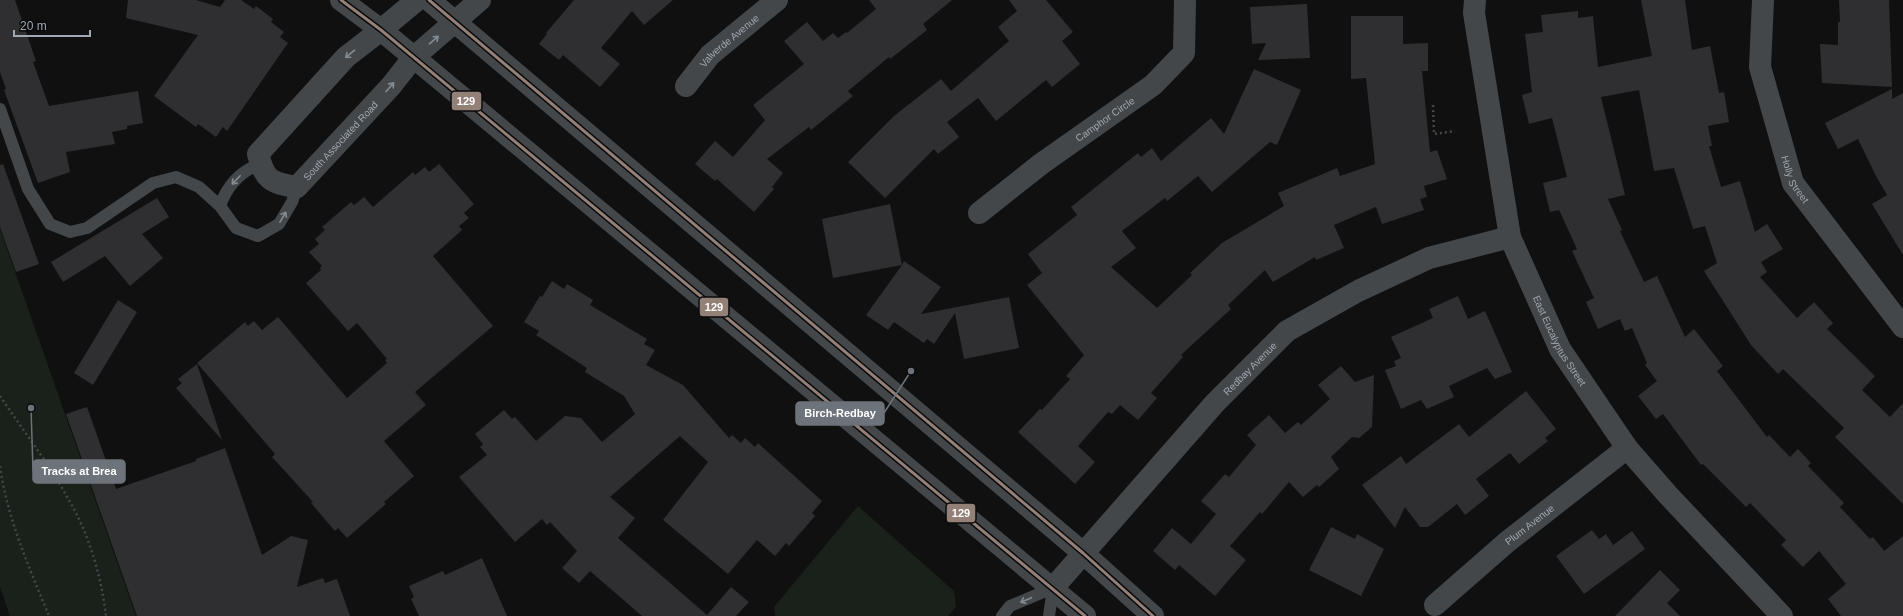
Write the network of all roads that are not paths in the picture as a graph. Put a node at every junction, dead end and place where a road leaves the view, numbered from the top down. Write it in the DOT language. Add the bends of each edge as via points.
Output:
graph roads {
  1 [pos="341,0"];
  2 [pos="417,0"];
  3 [pos="429,0"];
  4 [pos="480,0"];
  5 [pos="777,0"];
  6 [pos="1185,0"];
  7 [pos="1475,0"];
  8 [pos="1763,0"];
  9 [pos="454,22"];
  10 [pos="381,30"];
  11 [pos="413,58"];
  12 [pos="686,86"];
  13 [pos="0,109"];
  14 [pos="260,164"];
  15 [pos="297,187"];
  16 [pos="220,206"];
  17 [pos="980,213"];
  18 [pos="1510,237"];
  19 [pos="1903,327"];
  20 [pos="1627,448"];
  21 [pos="1083,554"];
  22 [pos="1053,588"];
  23 [pos="1435,605"];
  24 [pos="1002,616"];
  25 [pos="1048,616"];
  26 [pos="1085,616"];
  27 [pos="1153,616"];
  28 [pos="1782,616"];
  1 -- 10 [label="street"];
  2 -- 10 [label="street"];
  3 -- 9 [label="street"];
  4 -- 9 [label="street, South Associated Road"];
  5 -- 12 [label="street, Valverde Avenue" via="710,55"];
  6 -- 17 [label="street, Camphor Circle" via="1184,53 1153,85 1041,164"];
  7 -- 18 [label="street, East Eucalyptus Street" via="1474,12"];
  8 -- 19 [label="street, Holly Street" via="1760,67 1793,183"];
  11 -- 9 [label="street, South Associated Road, one-way"];
  9 -- 21 [label="street"];
  10 -- 11 [label="street"];
  10 -- 14 [label="street, one-way" via="346,57 258,154"];
  15 -- 11 [label="street, South Associated Road, one-way" via="391,86"];
  11 -- 22 [label="street"];
  13 -- 16 [label="lane" via="28,189 50,224 70,232 88,228 153,183 176,177 199,187"];
  14 -- 15 [label="street, South Associated Road" via="262,171 277,184"];
  14 -- 16 [label="lane, one-way" via="247,168 225,192"];
  16 -- 15 [label="lane, one-way" via="236,228 258,236 279,224 292,202"];
  18 -- 20 [label="street, East Eucalyptus Street" via="1560,350"];
  18 -- 21 [label="street, Redbay Avenue" via="1429,258 1358,291 1287,331 1215,403"];
  20 -- 23 [label="street, Plum Avenue" via="1507,542"];
  20 -- 28 [label="street, East Eucalyptus Street"];
  21 -- 22 [label="street, Redbay Avenue"];
  21 -- 27 [label="street"];
  22 -- 24 [label="lane, one-way" via="1010,606"];
  22 -- 25 [label="lane"];
  22 -- 26 [label="street"];
}
